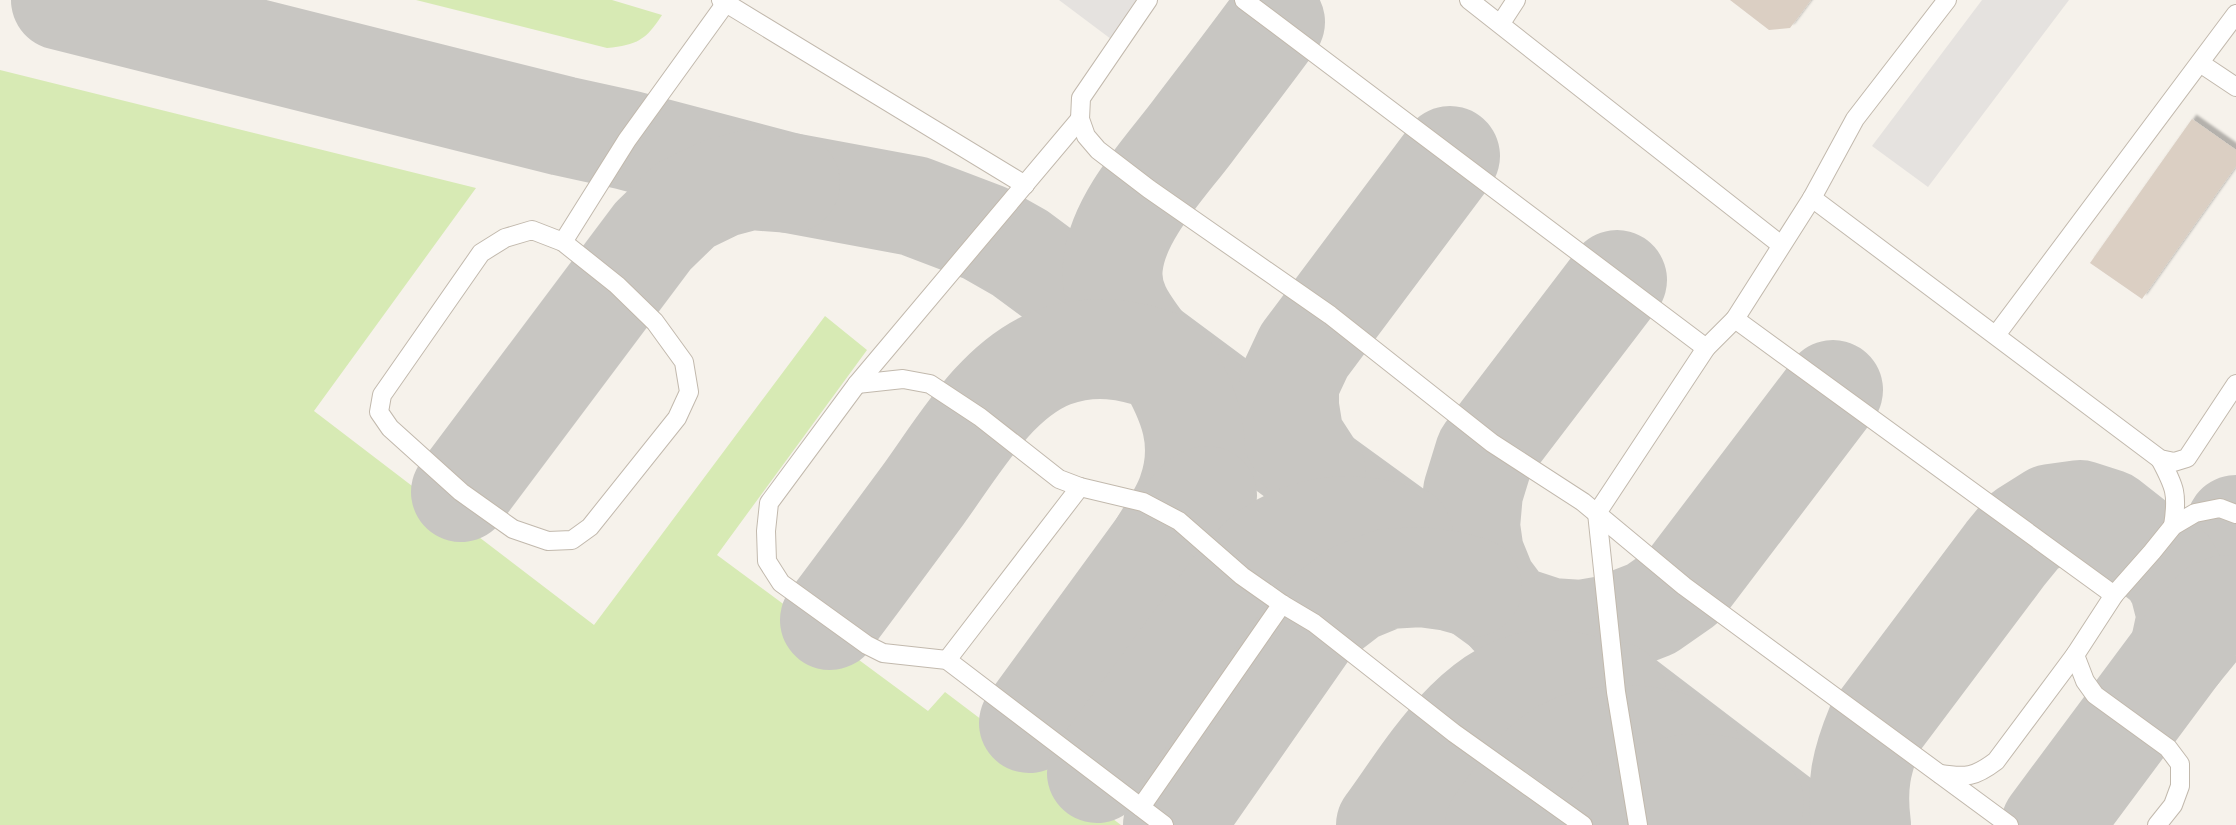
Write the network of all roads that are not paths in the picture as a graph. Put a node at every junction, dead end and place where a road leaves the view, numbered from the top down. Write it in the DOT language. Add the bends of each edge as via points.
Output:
graph roads {
  1 [pos="1148,0"];
  2 [pos="1244,0"];
  3 [pos="1469,0"];
  4 [pos="1516,0"];
  5 [pos="1947,0"];
  6 [pos="725,1"];
  7 [pos="2236,14"];
  8 [pos="1500,23"];
  9 [pos="2200,63"];
  10 [pos="2236,87"];
  11 [pos="1080,119"];
  12 [pos="1025,185"];
  13 [pos="1812,198"];
  14 [pos="563,242"];
  15 [pos="1781,245"];
  16 [pos="1736,319"];
  17 [pos="1996,336"];
  18 [pos="1706,348"];
  19 [pos="857,384"];
  20 [pos="2236,384"];
  21 [pos="2160,459"];
  22 [pos="1080,487"];
  23 [pos="1597,513"];
  24 [pos="2236,514"];
  25 [pos="2173,526"];
  26 [pos="2114,595"];
  27 [pos="1282,604"];
  28 [pos="2075,655"];
  29 [pos="947,660"];
  30 [pos="1937,773"];
  31 [pos="1141,807"];
  32 [pos="1164,825"];
  33 [pos="1582,825"];
  34 [pos="1638,825"];
  35 [pos="2009,825"];
  36 [pos="2158,825"];
  1 -- 11 [label="lane" via="1081,98"];
  2 -- 18 [label="lane"];
  3 -- 8 [label="lane"];
  4 -- 8 [label="lane"];
  5 -- 13 [label="lane" via="1854,119"];
  6 -- 12 [label="lane"];
  6 -- 14 [label="lane" via="628,140"];
  7 -- 9 [label="lane"];
  8 -- 15 [label="lane"];
  9 -- 10 [label="lane"];
  9 -- 17 [label="lane"];
  11 -- 12 [label="lane"];
  11 -- 23 [label="lane" via="1086,136 1098,150 1330,315 1492,444"];
  12 -- 19 [label="lane"];
  13 -- 15 [label="lane"];
  13 -- 17 [label="lane"];
  14 -- 14 [label="lane" via="532,230 505,238 481,253 382,395 379,412 390,428 461,492 513,529 548,541 572,540 590,527 677,418 689,392 684,362 655,322 617,285"];
  15 -- 16 [label="lane"];
  16 -- 18 [label="lane"];
  16 -- 26 [label="lane"];
  17 -- 21 [label="lane"];
  18 -- 23 [label="lane"];
  19 -- 22 [label="lane" via="903,379 930,384 980,417 1059,479"];
  19 -- 29 [label="lane" via="768,504 767,561 781,583 867,645 882,653"];
  20 -- 21 [label="lane" via="2187,458 2174,462"];
  21 -- 25 [label="lane" via="2175,487"];
  22 -- 27 [label="lane" via="1143,502 1175,518 1242,576"];
  22 -- 29 [label="lane"];
  23 -- 30 [label="lane" via="1684,586"];
  23 -- 34 [label="lane" via="1616,692"];
  24 -- 25 [label="lane" via="2220,508 2195,513"];
  25 -- 26 [label="lane"];
  26 -- 28 [label="lane"];
  27 -- 31 [label="lane"];
  27 -- 33 [label="lane" via="1314,623 1454,733"];
  28 -- 30 [label="lane" via="1996,761 1981,772 1962,778"];
  28 -- 36 [label="lane" via="2095,696 2168,748 2180,764 2180,786"];
  29 -- 31 [label="lane"];
  30 -- 35 [label="lane"];
  31 -- 32 [label="lane"];
}
